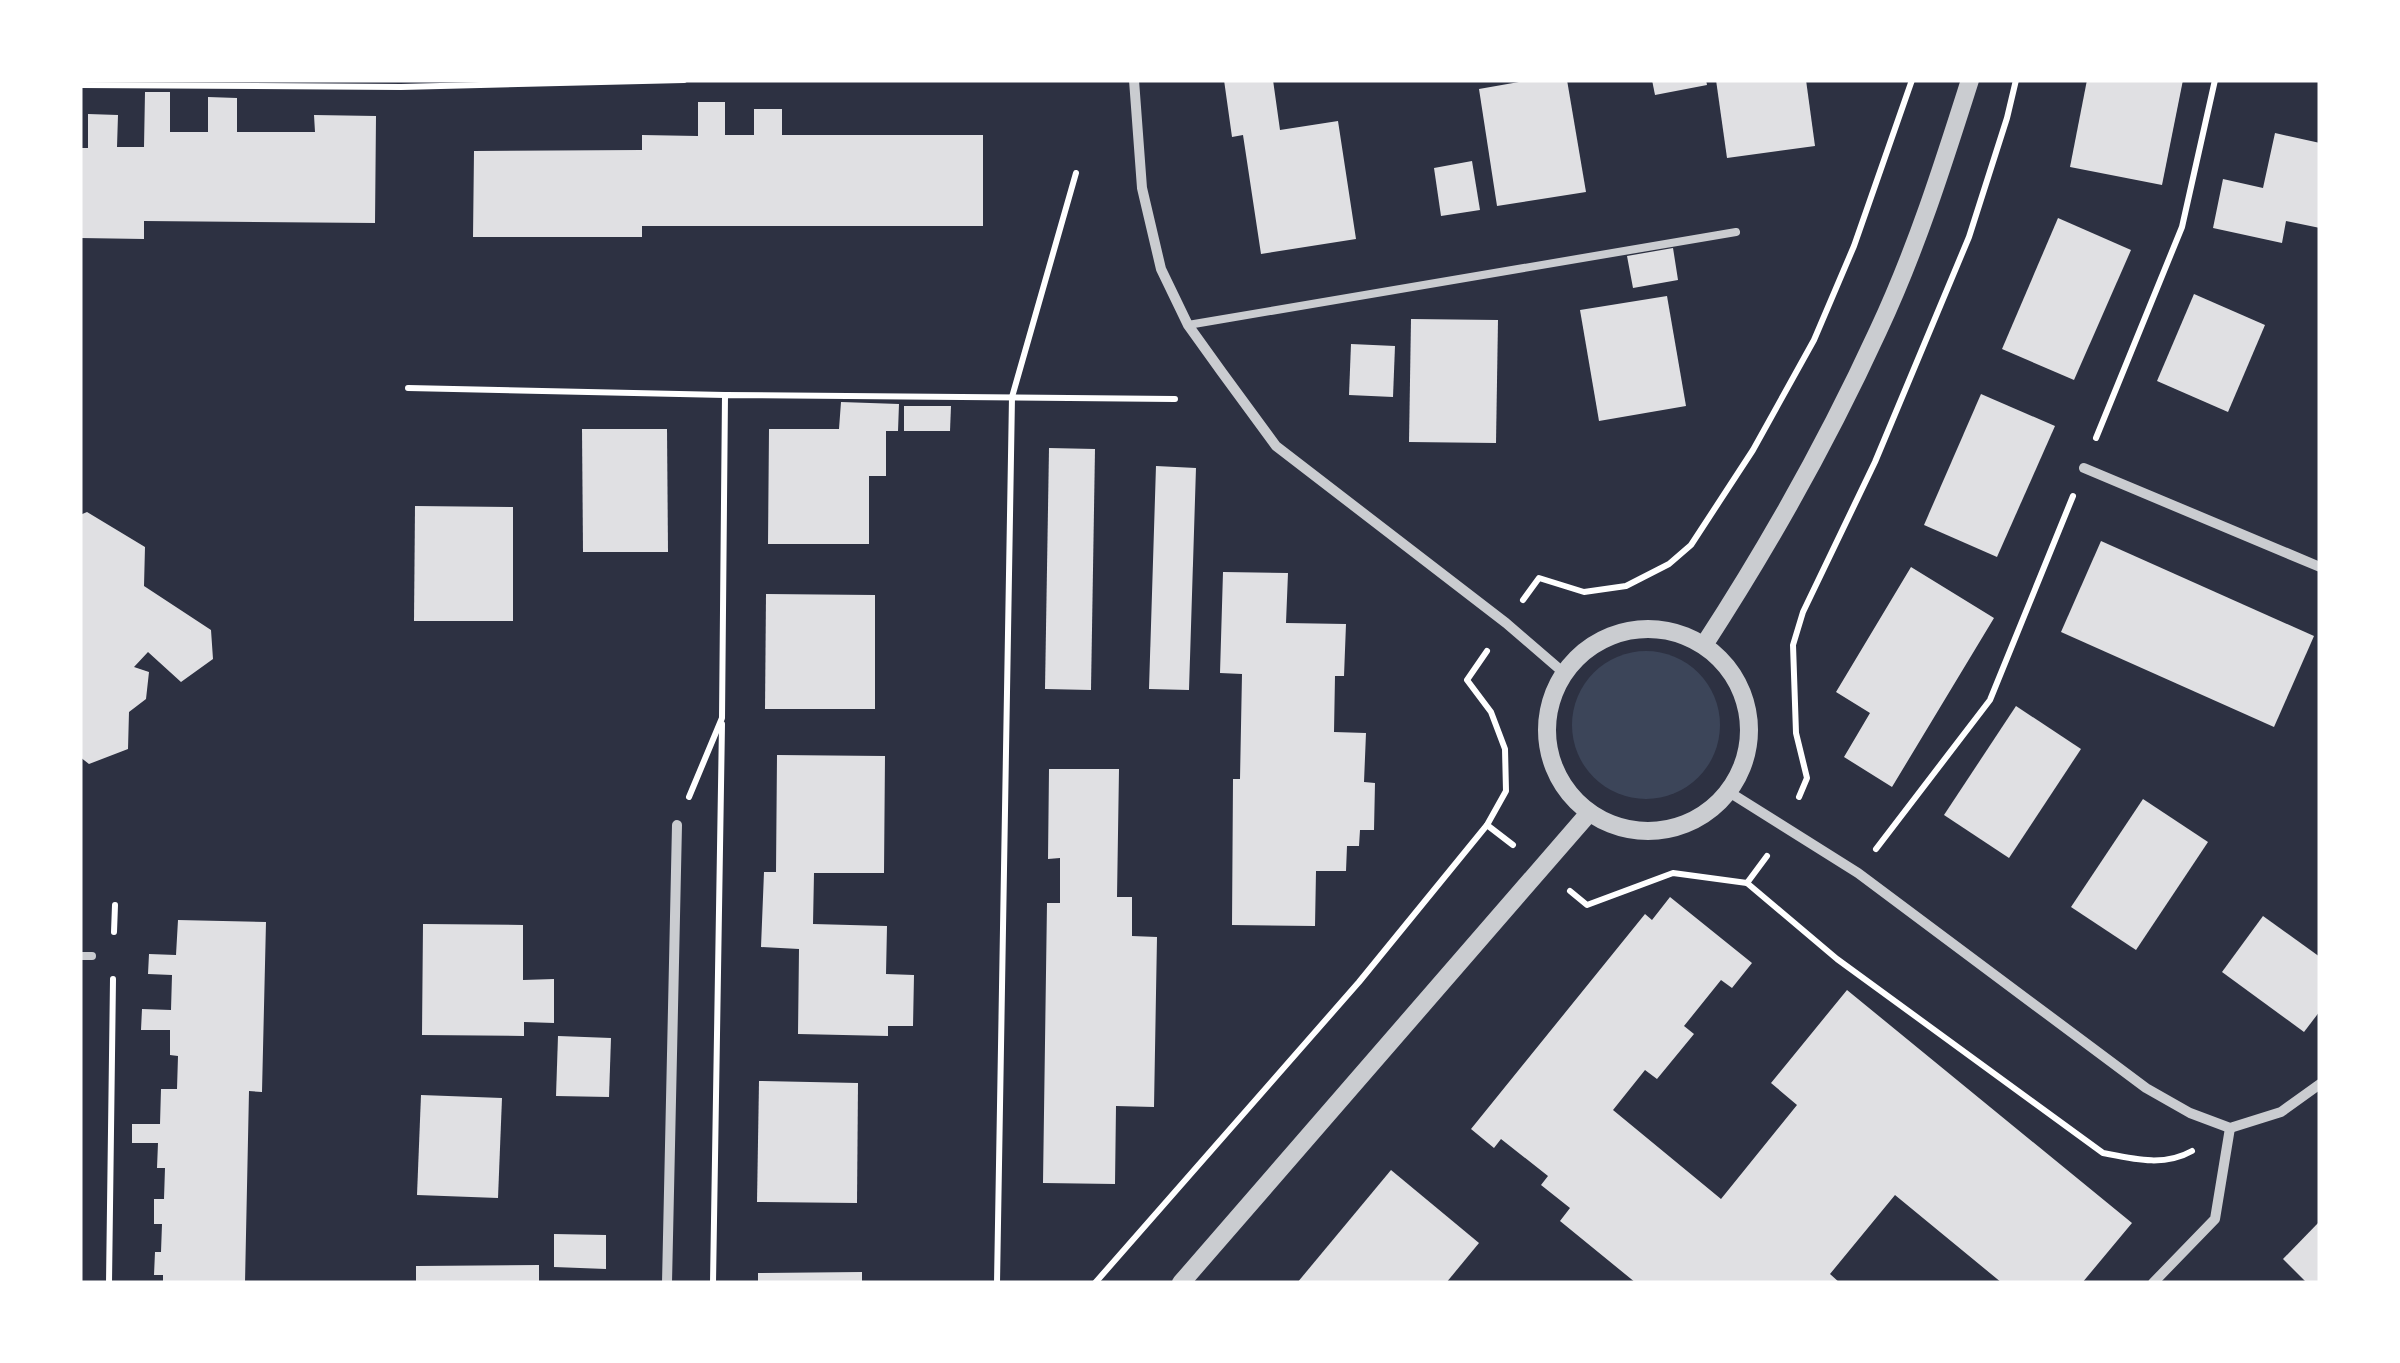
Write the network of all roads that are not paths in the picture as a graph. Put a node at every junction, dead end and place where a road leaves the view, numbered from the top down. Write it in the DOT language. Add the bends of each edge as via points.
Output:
graph roads {
  1 [pos="1134,80"];
  2 [pos="1970,80"];
  3 [pos="1736,232"];
  4 [pos="1188,325"];
  5 [pos="2084,468"];
  6 [pos="2320,567"];
  7 [pos="1704,644"];
  8 [pos="1564,674"];
  9 [pos="1729,792"];
  10 [pos="1590,813"];
  11 [pos="678,824"];
  12 [pos="80,956"];
  13 [pos="92,956"];
  14 [pos="2320,1084"];
  15 [pos="2230,1128"];
  16 [pos="668,1283"];
  17 [pos="1181,1283"];
  18 [pos="2153,1283"];
  1 -- 4 [label="street" via="1142,188 1161,269"];
  2 -- 7 [label="street" via="1879,329 1818,452"];
  3 -- 4 [label="lane"];
  4 -- 8 [label="street" via="1276,446"];
  5 -- 6 [label="street"];
  7 -- 8 [label="street" via="1675,632 1613,635 1586,650"];
  7 -- 9 [label="street" via="1728,667 1744,697 1744,762"];
  8 -- 10 [label="street" via="1551,701 1553,764"];
  9 -- 10 [label="street" via="1706,814 1648,832"];
  9 -- 15 [label="street" via="1858,873 2146,1088"];
  10 -- 17 [label="street"];
  11 -- 16 [label="street"];
  12 -- 13 [label="lane"];
  14 -- 15 [label="street" via="2281,1112"];
  15 -- 18 [label="street" via="2215,1219"];
}
